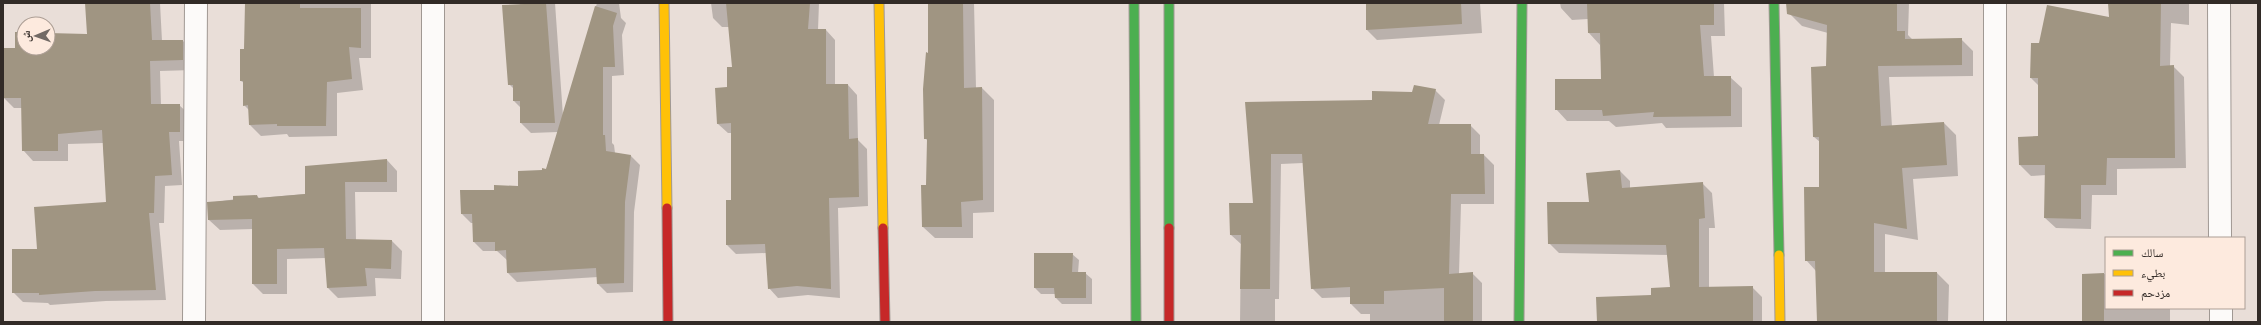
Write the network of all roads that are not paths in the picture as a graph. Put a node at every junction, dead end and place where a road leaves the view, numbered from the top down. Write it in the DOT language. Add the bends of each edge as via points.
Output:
graph roads {
  1 [pos="196,3"];
  2 [pos="433,3"];
  3 [pos="664,3"];
  4 [pos="879,3"];
  5 [pos="1134,3"];
  6 [pos="1169,3"];
  7 [pos="1522,3"];
  8 [pos="1774,3"];
  9 [pos="1995,3"];
  10 [pos="2219,3"];
  11 [pos="2220,237"];
  12 [pos="2221,309"];
  13 [pos="194,322"];
  14 [pos="432,322"];
  15 [pos="668,322"];
  16 [pos="885,322"];
  17 [pos="1136,322"];
  18 [pos="1169,322"];
  19 [pos="1519,322"];
  20 [pos="1780,322"];
  21 [pos="1995,322"];
  22 [pos="2221,322"];
  1 -- 13 [label="street"];
  2 -- 14 [label="street"];
  3 -- 15 [label="street"];
  4 -- 16 [label="street"];
  5 -- 17 [label="street"];
  6 -- 18 [label="street"];
  7 -- 19 [label="street"];
  8 -- 20 [label="street"];
  9 -- 21 [label="street"];
  10 -- 11 [label="street"];
  12 -- 22 [label="street"];
}
